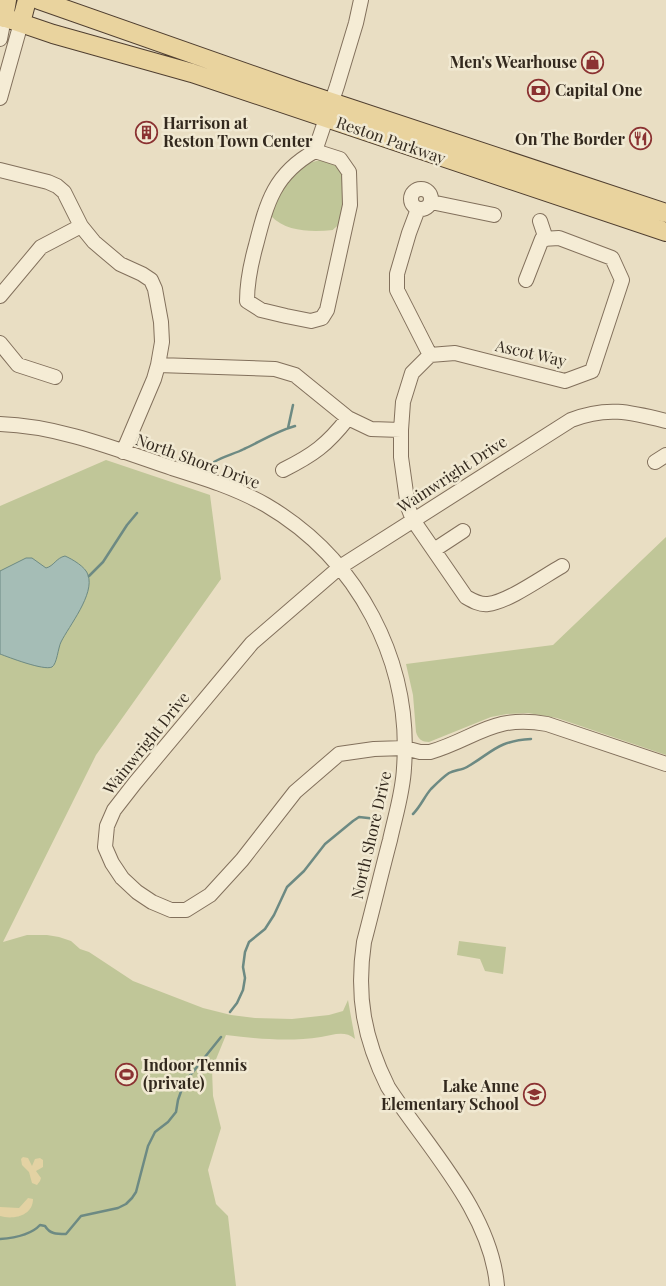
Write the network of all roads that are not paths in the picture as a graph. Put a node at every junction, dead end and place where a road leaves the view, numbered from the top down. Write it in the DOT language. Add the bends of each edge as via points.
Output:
graph roads {
  1 [pos="8,0"];
  2 [pos="27,0"];
  3 [pos="39,0"];
  4 [pos="361,0"];
  5 [pos="2,17"];
  6 [pos="21,24"];
  7 [pos="0,39"];
  8 [pos="0,98"];
  9 [pos="329,110"];
  10 [pos="315,152"];
  11 [pos="0,170"];
  12 [pos="666,213"];
  13 [pos="494,215"];
  14 [pos="540,221"];
  15 [pos="81,226"];
  16 [pos="666,232"];
  17 [pos="546,238"];
  18 [pos="526,280"];
  19 [pos="0,296"];
  20 [pos="0,343"];
  21 [pos="430,355"];
  22 [pos="158,365"];
  23 [pos="55,377"];
  24 [pos="348,418"];
  25 [pos="666,421"];
  26 [pos="0,424"];
  27 [pos="401,430"];
  28 [pos="123,452"];
  29 [pos="283,470"];
  30 [pos="413,520"];
  31 [pos="463,531"];
  32 [pos="434,550"];
  33 [pos="562,566"];
  34 [pos="340,567"];
  35 [pos="405,748"];
  36 [pos="666,764"];
  37 [pos="497,1286"];
  1 -- 5 [label="main road"];
  2 -- 6 [label="main road"];
  3 -- 9 [label="main road, Reston Parkway"];
  4 -- 9 [label="street"];
  5 -- 6 [label="main road, Reston Parkway"];
  5 -- 7 [label="street"];
  6 -- 8 [label="street"];
  6 -- 9 [label="main road, Reston Parkway"];
  9 -- 10 [label="street"];
  9 -- 12 [label="main road, Reston Parkway"];
  9 -- 16 [label="main road, Reston Parkway"];
  10 -- 10 [label="street" via="299,160 280,180 266,204 250,269 246,301 261,310 311,321 322,318 327,310 350,205 349,172 340,159"];
  11 -- 15 [label="street" via="57,186 64,192"];
  13 -- 21 [label="street" via="431,202 431,196 424,189 418,189 411,197 418,209 397,274 397,290"];
  14 -- 17 [label="street"];
  15 -- 19 [label="street" via="41,247"];
  15 -- 22 [label="street" via="108,256 150,280 158,299 161,322"];
  17 -- 18 [label="street" via="542,239"];
  17 -- 21 [label="street, Ascot Way" via="559,238 612,258 622,280 592,371 565,381 455,353"];
  20 -- 23 [label="street" via="18,365"];
  21 -- 27 [label="street" via="410,378 403,402"];
  22 -- 24 [label="street" via="275,369 295,375"];
  22 -- 28 [label="street"];
  24 -- 27 [label="street" via="372,429"];
  24 -- 29 [label="street" via="333,438 308,458"];
  25 -- 30 [label="street, Wainwright Drive" via="615,410 571,420"];
  26 -- 28 [label="street, North Shore Drive" via="21,424 57,432"];
  27 -- 30 [label="street" via="405,496"];
  28 -- 34 [label="street, North Shore Drive" via="218,483 264,504 306,532"];
  30 -- 32 [label="street"];
  30 -- 34 [label="street, Wainwright Drive"];
  31 -- 32 [label="street"];
  32 -- 33 [label="street" via="466,597 479,604 504,599"];
  34 -- 35 [label="street, North Shore Drive" via="364,600 388,650 403,710"];
  34 -- 35 [label="street, Wainwright Drive" via="252,643 114,810 107,826 105,847 112,864 137,892 171,910 186,910 210,894 242,860 295,792 339,754"];
  35 -- 36 [label="street, Wainwright Drive" via="430,752 501,723 532,721"];
  35 -- 37 [label="street, North Shore Drive" via="399,802 363,952 360,982 365,1024 370,1046 388,1087 474,1213 493,1260"];
}
